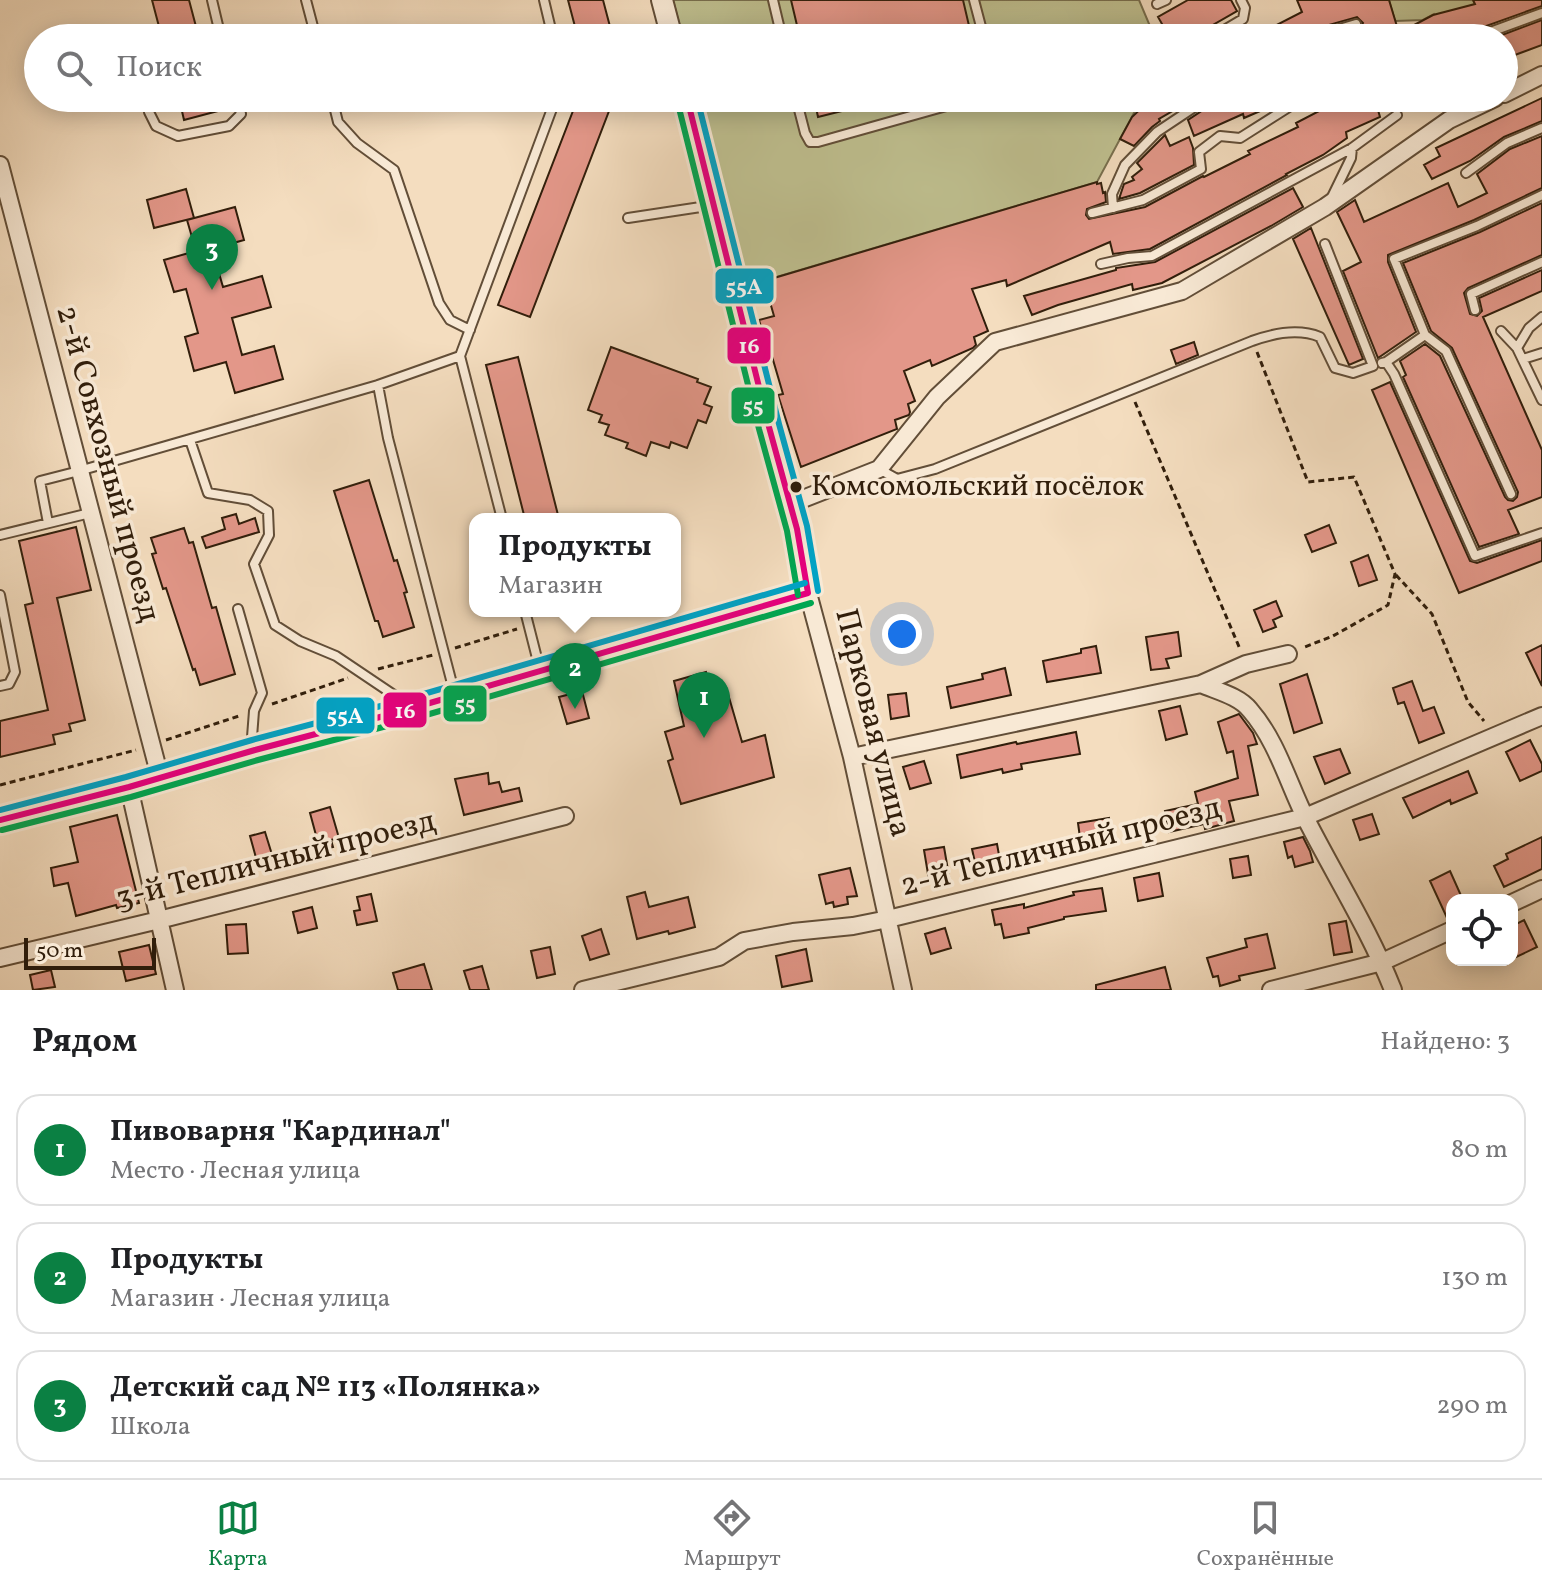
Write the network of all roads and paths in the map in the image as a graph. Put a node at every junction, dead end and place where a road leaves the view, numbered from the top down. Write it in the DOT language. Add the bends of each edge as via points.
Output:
graph roads {
  1 [pos="212,0"];
  2 [pos="306,0"];
  3 [pos="544,0"];
  4 [pos="662,0"];
  5 [pos="773,0"];
  6 [pos="974,0"];
  7 [pos="1241,0"];
  8 [pos="1542,13"];
  9 [pos="218,24"];
  10 [pos="312,24"];
  11 [pos="550,24"];
  12 [pos="668,24"];
  13 [pos="779,24"];
  14 [pos="980,24"];
  15 [pos="1235,24"];
  16 [pos="1512,24"];
  17 [pos="1542,75"];
  18 [pos="1518,87"];
  19 [pos="149,112"];
  20 [pos="240,112"];
  21 [pos="336,112"];
  22 [pos="551,112"];
  23 [pos="691,112"];
  24 [pos="800,112"];
  25 [pos="925,112"];
  26 [pos="1187,112"];
  27 [pos="1281,112"];
  28 [pos="1466,112"];
  29 [pos="1397,115"];
  30 [pos="1542,128"];
  31 [pos="1352,148"];
  32 [pos="1466,173"];
  33 [pos="1,176"];
  34 [pos="1542,195"];
  35 [pos="714,205"];
  36 [pos="1328,205"];
  37 [pos="1113,208"];
  38 [pos="1092,213"];
  39 [pos="628,218"];
  40 [pos="1325,244"];
  41 [pos="1542,262"];
  42 [pos="1101,264"];
  43 [pos="1475,310"];
  44 [pos="1542,317"];
  45 [pos="470,330"];
  46 [pos="1501,331"];
  47 [pos="1425,335"];
  48 [pos="1252,341"];
  49 [pos="1517,348"];
  50 [pos="1542,353"];
  51 [pos="460,356"];
  52 [pos="1523,359"];
  53 [pos="1386,362"];
  54 [pos="1373,366"];
  55 [pos="378,385"];
  56 [pos="1539,385"];
  57 [pos="1130,391"];
  58 [pos="1542,400"];
  59 [pos="190,440"];
  60 [pos="879,469"];
  61 [pos="79,471"];
  62 [pos="1511,494"];
  63 [pos="790,504"];
  64 [pos="90,513"];
  65 [pos="500,513"];
  66 [pos="48,523"];
  67 [pos="1542,533"];
  68 [pos="0,535"];
  69 [pos="1395,574"];
  70 [pos="808,593"];
  71 [pos="0,595"];
  72 [pos="238,609"];
  73 [pos="526,617"];
  74 [pos="1288,654"];
  75 [pos="1246,664"];
  76 [pos="540,671"];
  77 [pos="1201,684"];
  78 [pos="0,686"];
  79 [pos="455,696"];
  80 [pos="399,712"];
  81 [pos="1542,716"];
  82 [pos="1497,736"];
  83 [pos="255,750"];
  84 [pos="852,757"];
  85 [pos="160,777"];
  86 [pos="129,787"];
  87 [pos="565,816"];
  88 [pos="1305,817"];
  89 [pos="0,820"];
  90 [pos="1542,889"];
  91 [pos="1518,900"];
  92 [pos="888,919"];
  93 [pos="159,920"];
  94 [pos="1446,933"];
  95 [pos="0,958"];
  96 [pos="1382,962"];
  97 [pos="175,990"];
  98 [pos="583,990"];
  99 [pos="903,990"];
  100 [pos="1271,990"];
  101 [pos="1393,990"];
  1 -- 9 [label="lane"];
  2 -- 10 [label="lane"];
  3 -- 11 [label="lane"];
  4 -- 12 [label="street"];
  5 -- 13 [label="lane"];
  6 -- 14 [label="lane"];
  7 -- 15 [label="lane" via="1243,19"];
  8 -- 16 [label="lane"];
  17 -- 18 [label="street"];
  19 -- 20 [label="lane" via="156,126 178,136 229,126"];
  21 -- 45 [label="lane" via="357,143 394,170 439,303 450,320"];
  22 -- 45 [label="lane"];
  23 -- 35 [label="street, Парковая улица"];
  24 -- 25 [label="lane" via="810,142"];
  26 -- 37 [label="lane" via="1157,132 1125,165 1112,194"];
  27 -- 37 [label="lane" via="1240,138 1220,136 1199,152 1201,169 1143,200"];
  28 -- 36 [label="street"];
  29 -- 31 [label="lane"];
  30 -- 32 [label="lane" via="1507,143"];
  31 -- 36 [label="lane"];
  31 -- 42 [label="lane" via="1152,256"];
  33 -- 61 [label="street, 2-й Совхозный проезд"];
  34 -- 47 [label="lane" via="1394,259"];
  35 -- 39 [label="lane"];
  35 -- 63 [label="street, Парковая улица"];
  36 -- 60 [label="street" via="1182,291 995,342 937,397"];
  37 -- 38 [label="lane"];
  40 -- 54 [label="lane"];
  41 -- 43 [label="lane" via="1471,294"];
  44 -- 49 [label="lane"];
  45 -- 51 [label="lane"];
  46 -- 49 [label="lane"];
  47 -- 53 [label="lane"];
  47 -- 62 [label="lane" via="1446,351"];
  48 -- 54 [label="lane" via="1286,332 1310,333 1320,337 1335,368 1353,373"];
  48 -- 57 [label="lane"];
  48 -- 69 [label="path" via="1308,482 1354,477"];
  49 -- 52 [label="lane"];
  50 -- 52 [label="lane"];
  51 -- 55 [label="lane"];
  51 -- 65 [label="lane"];
  52 -- 56 [label="lane"];
  53 -- 54 [label="lane"];
  53 -- 67 [label="lane" via="1475,556"];
  55 -- 59 [label="lane"];
  55 -- 79 [label="lane"];
  56 -- 58 [label="lane"];
  57 -- 60 [label="lane" via="935,469 897,479"];
  57 -- 75 [label="path"];
  59 -- 61 [label="lane"];
  59 -- 80 [label="lane" via="208,493 250,500 268,511 269,535 254,564 275,625 336,656 394,695"];
  60 -- 63 [label="street"];
  61 -- 64 [label="street, 2-й Совхозный проезд"];
  61 -- 66 [label="lane" via="40,481"];
  63 -- 70 [label="street, Парковая улица"];
  64 -- 66 [label="lane"];
  64 -- 85 [label="street, 2-й Совхозный проезд"];
  66 -- 68 [label="lane"];
  69 -- 74 [label="path" via="1388,605"];
  69 -- 82 [label="path" via="1432,614 1468,702"];
  70 -- 76 [label="street"];
  70 -- 84 [label="street, Парковая улица"];
  71 -- 78 [label="lane" via="15,672 9,684"];
  72 -- 83 [label="lane" via="262,693 254,711"];
  73 -- 76 [label="lane"];
  74 -- 75 [label="street"];
  75 -- 77 [label="street"];
  76 -- 79 [label="street"];
  77 -- 84 [label="street"];
  77 -- 88 [label="street" via="1248,707 1268,736"];
  79 -- 80 [label="street"];
  80 -- 83 [label="street"];
  81 -- 82 [label="street, 2-й Тепличный проезд"];
  82 -- 88 [label="street, 2-й Тепличный проезд"];
  83 -- 85 [label="street"];
  84 -- 92 [label="street, Парковая улица"];
  85 -- 86 [label="street"];
  86 -- 89 [label="street"];
  86 -- 93 [label="street"];
  87 -- 93 [label="street, 3-й Тепличный проезд"];
  88 -- 92 [label="street, 2-й Тепличный проезд"];
  88 -- 96 [label="street"];
  90 -- 91 [label="street"];
  92 -- 98 [label="street, 2-й Тепличный проезд" via="744,941 719,957"];
  92 -- 99 [label="street, Парковая улица"];
  93 -- 95 [label="street, 3-й Тепличный проезд"];
  93 -- 97 [label="street"];
  94 -- 96 [label="street"];
  96 -- 100 [label="street"];
  96 -- 101 [label="street"];
}
